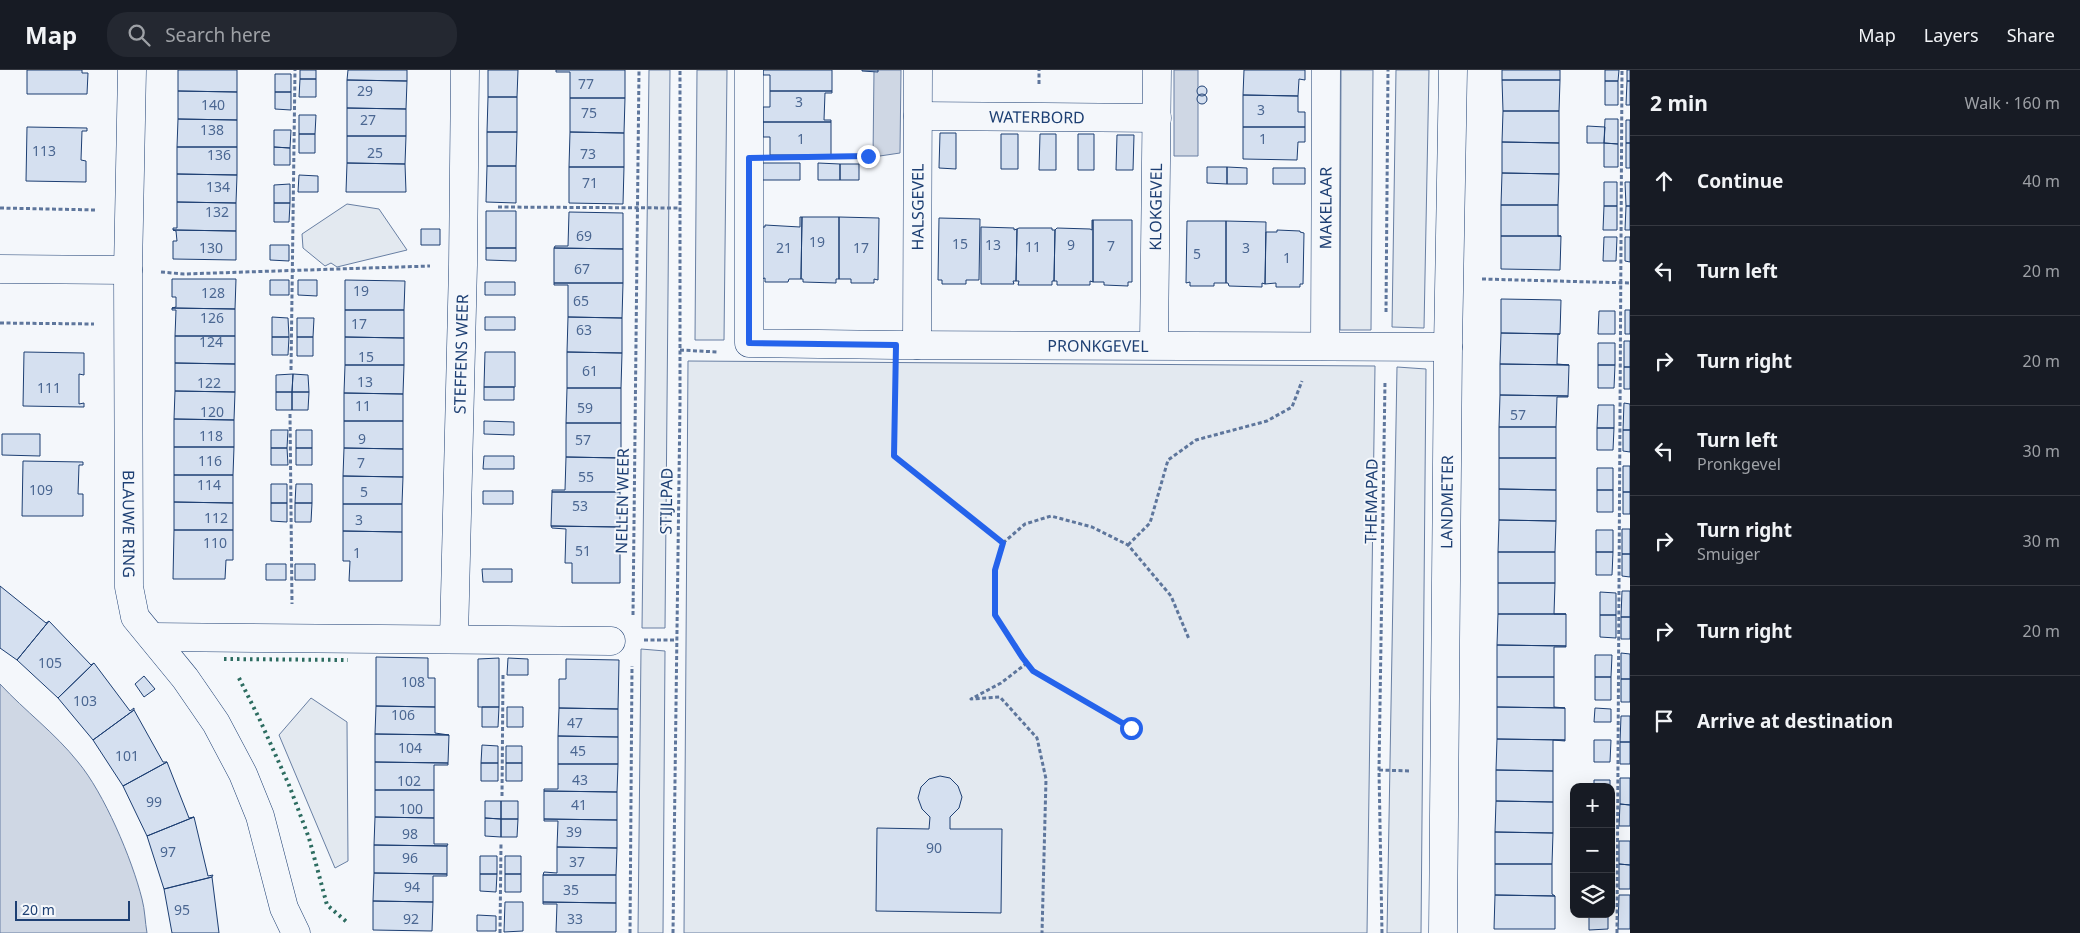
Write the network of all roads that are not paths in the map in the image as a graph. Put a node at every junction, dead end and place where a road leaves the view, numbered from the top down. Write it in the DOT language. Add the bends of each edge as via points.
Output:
graph roads {
  1 [pos="132,70"];
  2 [pos="465,70"];
  3 [pos="749,70"];
  4 [pos="918,70"];
  5 [pos="1157,70"];
  6 [pos="1326,70"];
  7 [pos="1453,70"];
  8 [pos="918,116"];
  9 [pos="1157,118"];
  10 [pos="0,269"];
  11 [pos="128,270"];
  12 [pos="907,345"];
  13 [pos="1154,345"];
  14 [pos="1316,346"];
  15 [pos="1448,347"];
  16 [pos="152,637"];
  17 [pos="454,638"];
  18 [pos="611,641"];
  19 [pos="296,933"];
  20 [pos="1443,933"];
  1 -- 11 [label="street, BLAUWE RING"];
  2 -- 17 [label="street, STEFFENS WEER"];
  3 -- 12 [label="street, PRONKGEVEL" via="749,343"];
  4 -- 8 [label="street, HALSGEVEL"];
  5 -- 9 [label="street, KLOKGEVEL"];
  6 -- 14 [label="street, MAKELAAR"];
  7 -- 15 [label="street, LANDMETER"];
  8 -- 9 [label="street, WATERBORD"];
  8 -- 12 [label="street, HALSGEVEL"];
  9 -- 13 [label="street, KLOKGEVEL"];
  10 -- 11 [label="street"];
  11 -- 16 [label="street, BLAUWE RING" via="129,587 135,617"];
  12 -- 13 [label="street, PRONKGEVEL"];
  13 -- 14 [label="street, PRONKGEVEL"];
  14 -- 15 [label="street, PRONKGEVEL"];
  15 -- 20 [label="street, LANDMETER"];
  16 -- 17 [label="street"];
  16 -- 19 [label="street, BLAUWE RING" via="186,678 243,774 260,816 284,908"];
  17 -- 18 [label="street"];
}
